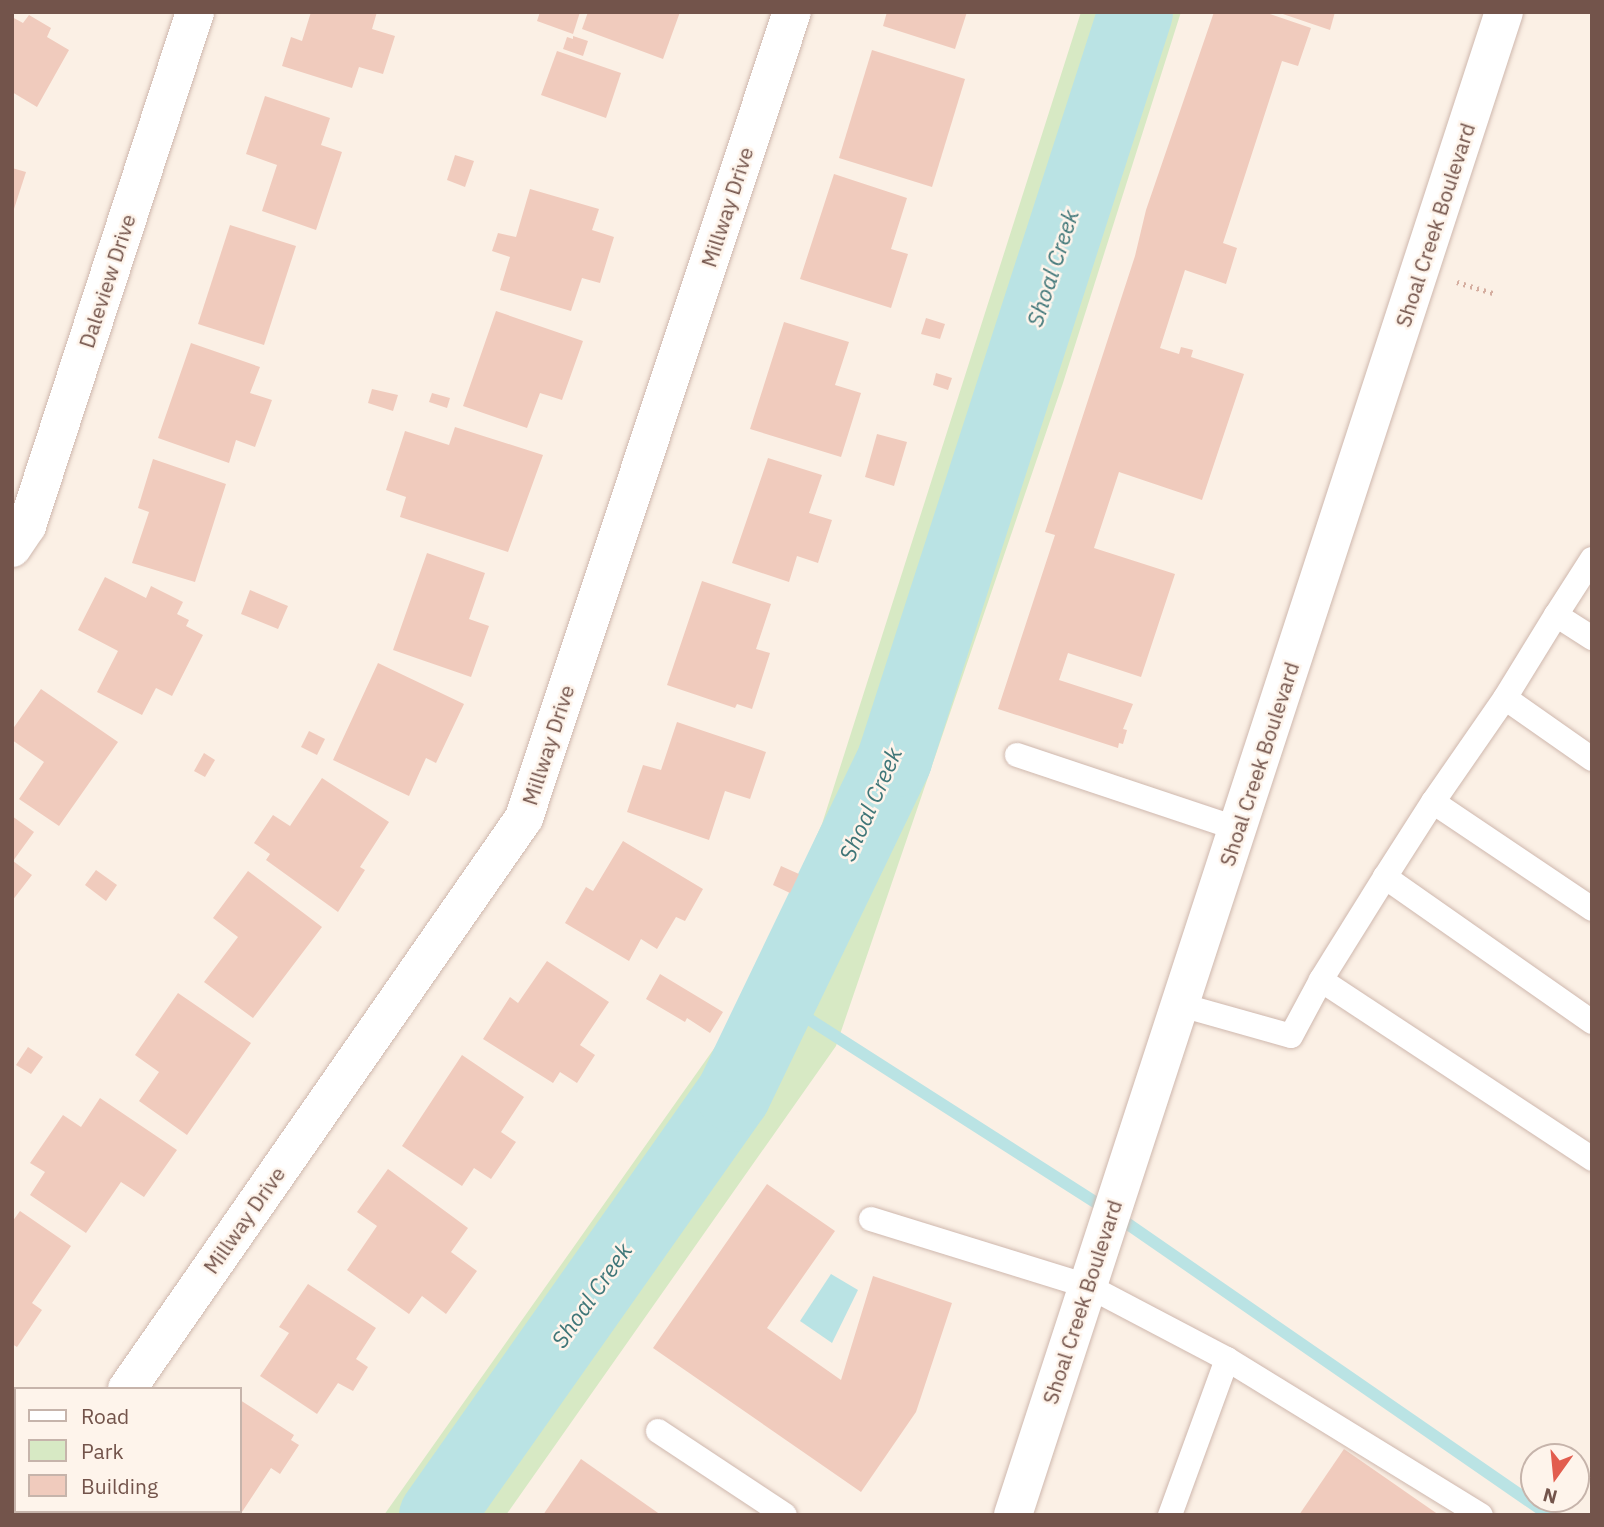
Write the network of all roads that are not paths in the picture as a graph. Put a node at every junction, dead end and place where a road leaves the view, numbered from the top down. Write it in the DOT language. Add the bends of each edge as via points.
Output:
graph roads {
  1 [pos="195,12"];
  2 [pos="792,12"];
  3 [pos="1504,12"];
  4 [pos="12,548"];
  5 [pos="1592,559"];
  6 [pos="1556,615"];
  7 [pos="1592,638"];
  8 [pos="1505,698"];
  9 [pos="1017,755"];
  10 [pos="1592,759"];
  11 [pos="1433,802"];
  12 [pos="1238,829"];
  13 [pos="1385,877"];
  14 [pos="1592,909"];
  15 [pos="1321,980"];
  16 [pos="1181,1005"];
  17 [pos="1592,1022"];
  18 [pos="1592,1159"];
  19 [pos="871,1219"];
  20 [pos="1088,1286"];
  21 [pos="1227,1359"];
  22 [pos="128,1387"];
  23 [pos="658,1431"];
  24 [pos="785,1515"];
  25 [pos="1013,1515"];
  26 [pos="1170,1515"];
  27 [pos="1481,1515"];
  1 -- 4 [label="street, Daleview Drive" via="27,526"];
  2 -- 22 [label="street, Millway Drive" via="524,818"];
  3 -- 12 [label="street, Shoal Creek Boulevard"];
  5 -- 6 [label="lane"];
  6 -- 7 [label="lane"];
  6 -- 8 [label="lane"];
  8 -- 10 [label="lane"];
  8 -- 11 [label="lane"];
  9 -- 12 [label="lane"];
  11 -- 13 [label="lane"];
  11 -- 14 [label="lane"];
  12 -- 16 [label="street, Shoal Creek Boulevard"];
  13 -- 15 [label="lane"];
  13 -- 17 [label="lane"];
  15 -- 16 [label="lane" via="1291,1036"];
  15 -- 18 [label="lane"];
  16 -- 20 [label="street, Shoal Creek Boulevard"];
  19 -- 20 [label="lane"];
  20 -- 21 [label="lane"];
  20 -- 25 [label="street, Shoal Creek Boulevard"];
  21 -- 26 [label="lane"];
  21 -- 27 [label="lane"];
  23 -- 24 [label="lane"];
}
